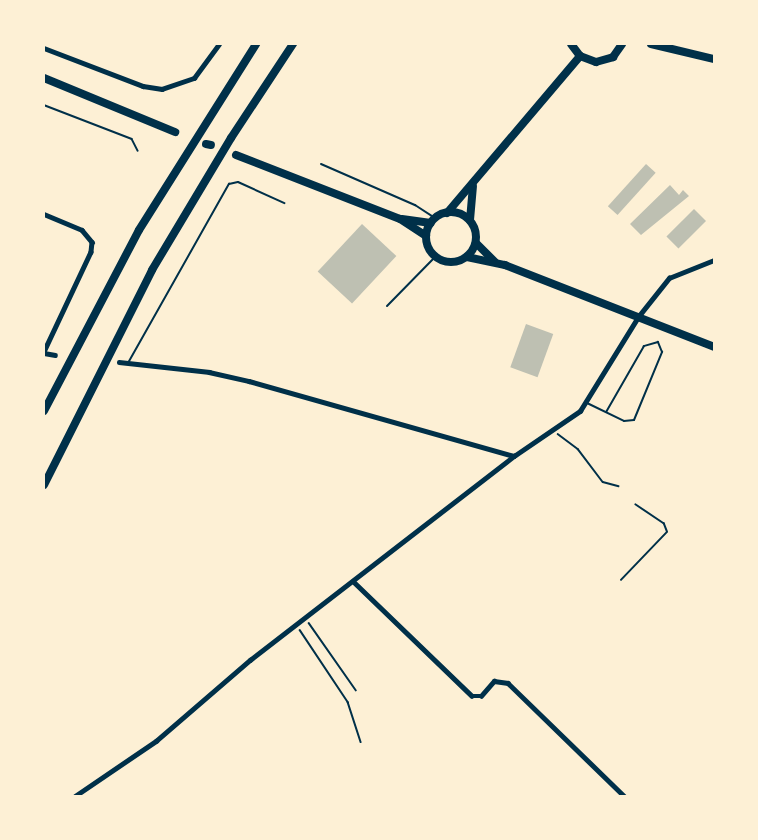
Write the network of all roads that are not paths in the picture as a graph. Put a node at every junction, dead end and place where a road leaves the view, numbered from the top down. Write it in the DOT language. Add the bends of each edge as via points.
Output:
graph roads {
  1 [pos="219,44"];
  2 [pos="256,44"];
  3 [pos="293,44"];
  4 [pos="571,44"];
  5 [pos="622,44"];
  6 [pos="651,44"];
  7 [pos="44,48"];
  8 [pos="580,56"];
  9 [pos="714,59"];
  10 [pos="44,78"];
  11 [pos="175,132"];
  12 [pos="236,155"];
  13 [pos="321,164"];
  14 [pos="473,186"];
  15 [pos="284,203"];
  16 [pos="447,213"];
  17 [pos="44,214"];
  18 [pos="400,219"];
  19 [pos="433,220"];
  20 [pos="470,220"];
  21 [pos="426,236"];
  22 [pos="476,243"];
  23 [pos="435,256"];
  24 [pos="467,257"];
  25 [pos="714,260"];
  26 [pos="496,263"];
  27 [pos="387,306"];
  28 [pos="638,317"];
  29 [pos="714,348"];
  30 [pos="44,353"];
  31 [pos="55,355"];
  32 [pos="119,362"];
  33 [pos="128,363"];
  34 [pos="586,403"];
  35 [pos="44,411"];
  36 [pos="606,412"];
  37 [pos="514,456"];
  38 [pos="44,485"];
  39 [pos="353,581"];
  40 [pos="75,796"];
  41 [pos="624,796"];
  1 -- 7 [label="street" via="194,78 162,89 144,86"];
  2 -- 35 [label="highway" via="139,230"];
  3 -- 38 [label="highway" via="152,270"];
  4 -- 8 [label="main road"];
  5 -- 8 [label="main road" via="605,61"];
  6 -- 9 [label="main road"];
  8 -- 14 [label="main road"];
  10 -- 11 [label="main road"];
  12 -- 18 [label="main road"];
  13 -- 19 [label="lane" via="415,205"];
  14 -- 16 [label="main road"];
  14 -- 20 [label="main road"];
  15 -- 33 [label="lane" via="238,182 229,184"];
  16 -- 19 [label="main road"];
  16 -- 20 [label="main road"];
  17 -- 30 [label="street" via="82,230 92,242 91,252"];
  18 -- 19 [label="main road"];
  18 -- 21 [label="main road"];
  19 -- 21 [label="main road"];
  20 -- 22 [label="main road"];
  21 -- 23 [label="main road"];
  22 -- 24 [label="main road"];
  22 -- 26 [label="main road"];
  23 -- 24 [label="main road" via="450,262"];
  23 -- 27 [label="lane"];
  24 -- 26 [label="main road"];
  25 -- 28 [label="street" via="669,278"];
  26 -- 28 [label="main road"];
  28 -- 29 [label="main road"];
  28 -- 34 [label="street"];
  30 -- 31 [label="street"];
  32 -- 33 [label="street"];
  33 -- 37 [label="street" via="209,372 249,381"];
  34 -- 36 [label="lane"];
  34 -- 37 [label="street"];
  36 -- 36 [label="lane" via="624,421 634,420 662,352 658,342 644,346"];
  37 -- 39 [label="street"];
  39 -- 40 [label="street" via="156,741"];
  39 -- 41 [label="street" via="472,696 481,696 494,681 508,683"];
}
